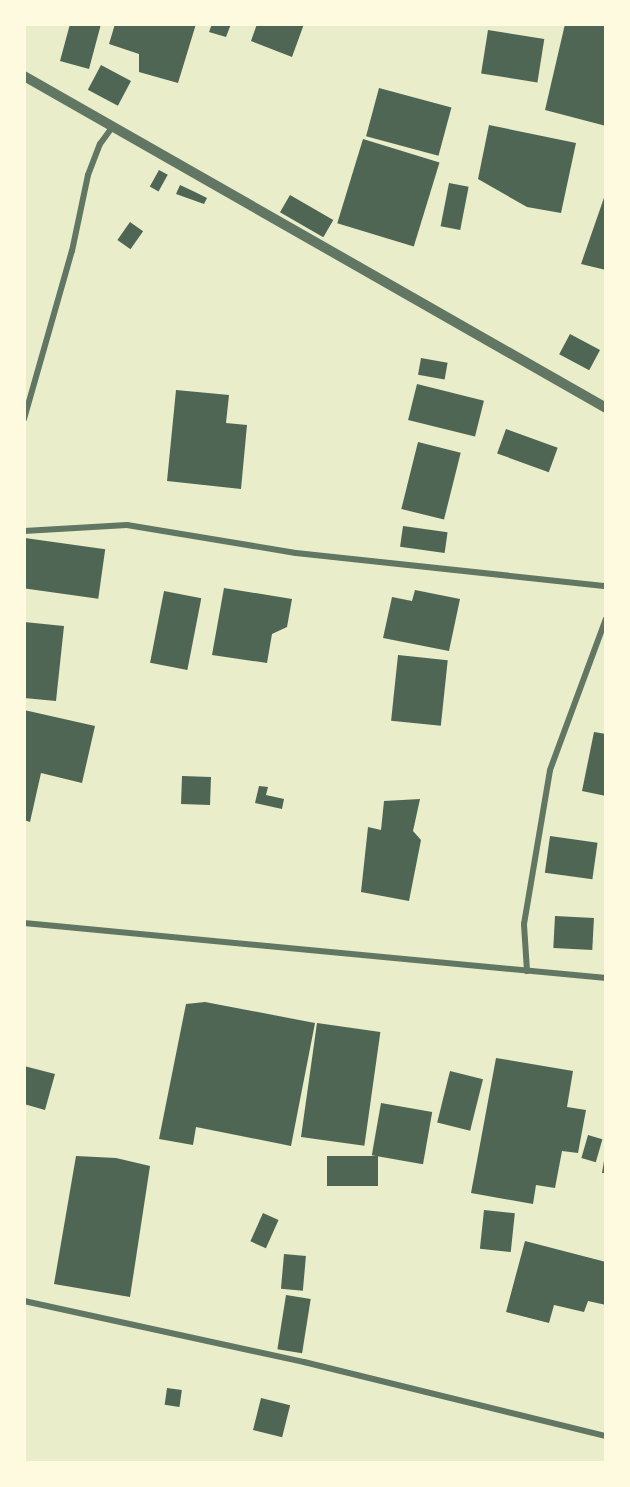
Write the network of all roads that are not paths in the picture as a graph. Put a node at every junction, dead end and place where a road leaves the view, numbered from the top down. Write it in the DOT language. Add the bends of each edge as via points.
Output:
graph roads {
  1 [pos="24,76"];
  2 [pos="114,125"];
  3 [pos="606,408"];
  4 [pos="24,419"];
  5 [pos="24,531"];
  6 [pos="606,586"];
  7 [pos="606,619"];
  8 [pos="24,923"];
  9 [pos="527,971"];
  10 [pos="606,978"];
  11 [pos="24,1301"];
  12 [pos="606,1436"];
  1 -- 2 [label="street"];
  2 -- 3 [label="street"];
  2 -- 4 [label="street" via="100,144 88,175 72,251"];
  5 -- 6 [label="street" via="127,525 296,553"];
  7 -- 9 [label="street" via="550,770 524,924"];
  8 -- 9 [label="street"];
  9 -- 10 [label="street"];
  11 -- 12 [label="street" via="293,1359"];
}
